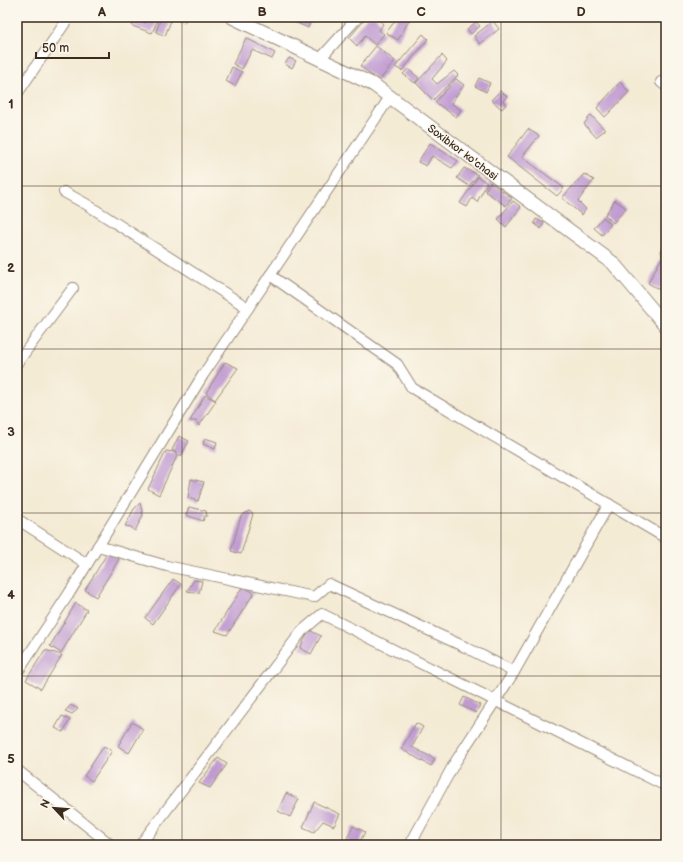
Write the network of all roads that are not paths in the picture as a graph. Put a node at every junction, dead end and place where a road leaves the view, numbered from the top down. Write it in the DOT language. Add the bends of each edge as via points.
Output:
graph roads {
  1 [pos="69,17"];
  2 [pos="232,17"];
  3 [pos="358,17"];
  4 [pos="320,59"];
  5 [pos="17,94"];
  6 [pos="390,97"];
  7 [pos="64,192"];
  8 [pos="270,275"];
  9 [pos="73,288"];
  10 [pos="248,308"];
  11 [pos="666,326"];
  12 [pos="17,363"];
  13 [pos="609,504"];
  14 [pos="17,519"];
  15 [pos="666,538"];
  16 [pos="98,546"];
  17 [pos="87,564"];
  18 [pos="514,672"];
  19 [pos="17,673"];
  20 [pos="495,700"];
  21 [pos="17,770"];
  22 [pos="666,786"];
  23 [pos="111,845"];
  24 [pos="140,845"];
  25 [pos="410,845"];
  1 -- 5 [label="street"];
  2 -- 4 [label="main road, Soxibkor ko'chasi"];
  3 -- 4 [label="street"];
  4 -- 6 [label="main road, Soxibkor ko'chasi" via="374,85"];
  6 -- 8 [label="street"];
  6 -- 11 [label="main road, Soxibkor ko'chasi" via="613,263"];
  7 -- 10 [label="street"];
  8 -- 10 [label="street"];
  8 -- 13 [label="street" via="398,364 412,388"];
  9 -- 12 [label="street"];
  10 -- 16 [label="street" via="203,375"];
  13 -- 15 [label="street"];
  13 -- 18 [label="street"];
  14 -- 17 [label="street"];
  16 -- 17 [label="street"];
  16 -- 18 [label="street" via="167,566 314,597 329,584"];
  17 -- 19 [label="street"];
  18 -- 20 [label="street"];
  20 -- 22 [label="street"];
  20 -- 24 [label="street" via="322,614 302,631"];
  20 -- 25 [label="street" via="454,764"];
  21 -- 23 [label="street"];
}
